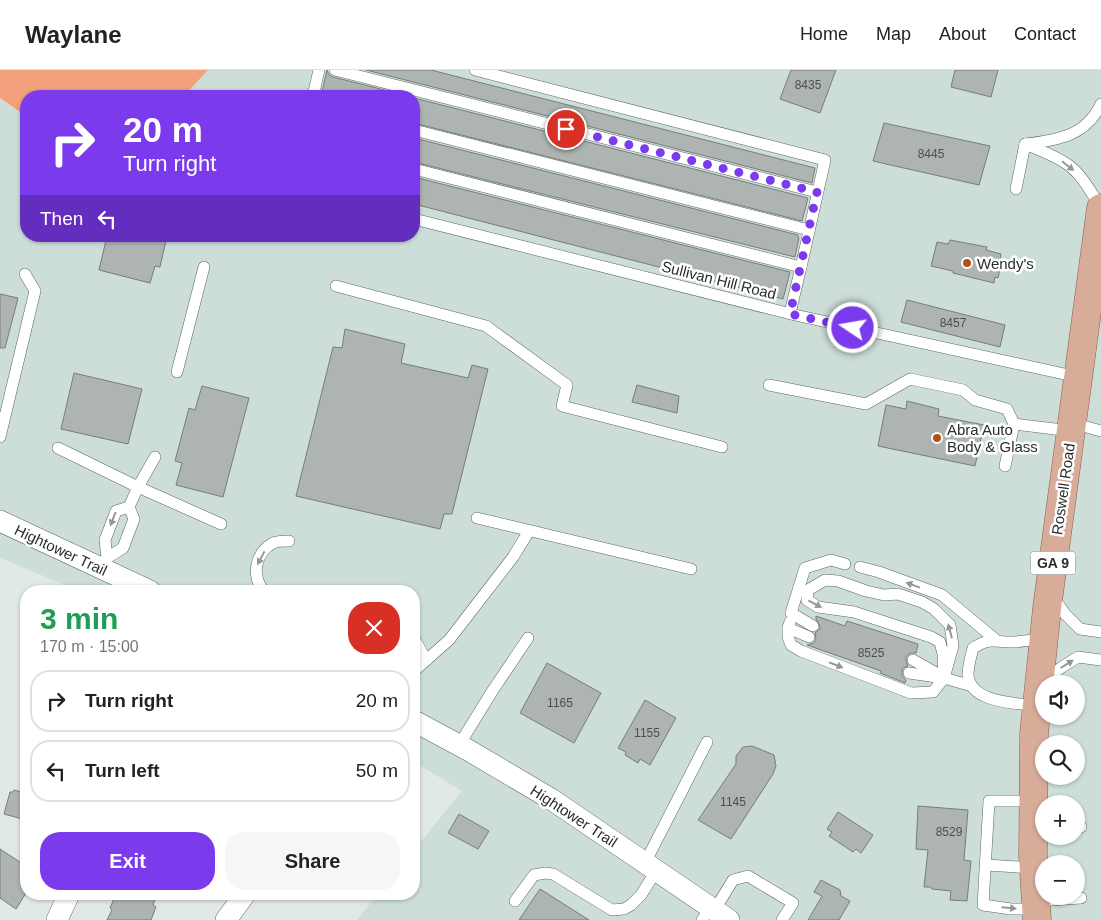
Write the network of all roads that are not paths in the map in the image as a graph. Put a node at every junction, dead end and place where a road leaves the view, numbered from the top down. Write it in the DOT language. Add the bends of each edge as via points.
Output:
graph roads {
  1 [pos="319,70"];
  2 [pos="335,70"];
  3 [pos="475,70"];
  4 [pos="314,90"];
  5 [pos="414,90"];
  6 [pos="420,92"];
  7 [pos="1101,104"];
  8 [pos="420,132"];
  9 [pos="1025,144"];
  10 [pos="420,170"];
  11 [pos="1016,188"];
  12 [pos="817,192"];
  13 [pos="1101,208"];
  14 [pos="420,220"];
  15 [pos="809,230"];
  16 [pos="204,267"];
  17 [pos="800,267"];
  18 [pos="1097,267"];
  19 [pos="25,274"];
  20 [pos="336,286"];
  21 [pos="790,314"];
  22 [pos="178,372"];
  23 [pos="1078,377"];
  24 [pos="769,385"];
  25 [pos="1014,424"];
  26 [pos="1071,427"];
  27 [pos="1101,431"];
  28 [pos="0,438"];
  29 [pos="722,447"];
  30 [pos="58,448"];
  31 [pos="156,457"];
  32 [pos="1005,466"];
  33 [pos="138,487"];
  34 [pos="129,507"];
  35 [pos="477,518"];
  36 [pos="0,521"];
  37 [pos="221,524"];
  38 [pos="529,531"];
  39 [pos="289,541"];
  40 [pos="104,563"];
  41 [pos="845,564"];
  42 [pos="860,567"];
  43 [pos="691,569"];
  44 [pos="140,585"];
  45 [pos="259,585"];
  46 [pos="804,589"];
  47 [pos="1049,591"];
  48 [pos="791,613"];
  49 [pos="788,628"];
  50 [pos="1101,632"];
  51 [pos="528,638"];
  52 [pos="1044,638"];
  53 [pos="996,640"];
  54 [pos="420,649"];
  55 [pos="426,660"];
  56 [pos="913,660"];
  57 [pos="1101,660"];
  58 [pos="420,666"];
  59 [pos="909,673"];
  60 [pos="1040,675"];
  61 [pos="1055,675"];
  62 [pos="944,678"];
  63 [pos="972,686"];
  64 [pos="1035,696"];
  65 [pos="420,724"];
  66 [pos="1035,724"];
  67 [pos="708,742"];
  68 [pos="459,745"];
  69 [pos="1034,801"];
  70 [pos="1035,808"];
  71 [pos="1036,845"];
  72 [pos="986,865"];
  73 [pos="650,867"];
  74 [pos="1034,868"];
  75 [pos="66,900"];
  76 [pos="241,900"];
  77 [pos="515,901"];
  78 [pos="1055,905"];
  79 [pos="1036,910"];
  80 [pos="714,915"];
  81 [pos="57,920"];
  82 [pos="226,920"];
  83 [pos="782,920"];
  1 -- 4 [label="lane"];
  2 -- 5 [label="lane"];
  3 -- 12 [label="lane" via="825,160"];
  6 -- 12 [label="lane"];
  7 -- 9 [label="lane" via="1096,114 1073,134"];
  8 -- 15 [label="lane"];
  9 -- 11 [label="lane"];
  9 -- 13 [label="lane, one-way" via="1068,165"];
  10 -- 17 [label="lane"];
  12 -- 15 [label="lane"];
  13 -- 18 [label="main road, Roswell Road / GA 9"];
  14 -- 21 [label="lane, Sullivan Hill Road"];
  15 -- 17 [label="lane"];
  16 -- 22 [label="lane"];
  17 -- 21 [label="lane"];
  18 -- 23 [label="main road, Roswell Road / GA 9"];
  19 -- 28 [label="lane" via="35,291"];
  20 -- 29 [label="lane" via="486,326 567,385 562,406"];
  21 -- 23 [label="lane, Sullivan Hill Road"];
  23 -- 26 [label="main road, Roswell Road / GA 9"];
  24 -- 25 [label="lane" via="866,404 910,379 962,390 975,400 1007,409"];
  25 -- 26 [label="lane"];
  25 -- 32 [label="lane"];
  26 -- 27 [label="lane"];
  26 -- 47 [label="main road, Roswell Road / GA 9"];
  30 -- 33 [label="lane"];
  31 -- 33 [label="lane"];
  33 -- 34 [label="lane"];
  33 -- 37 [label="lane"];
  34 -- 40 [label="lane, one-way" via="116,511 105,540"];
  34 -- 40 [label="lane" via="134,519 123,548"];
  35 -- 38 [label="lane"];
  36 -- 40 [label="street, Hightower Trail"];
  38 -- 43 [label="lane"];
  38 -- 55 [label="lane" via="449,640"];
  39 -- 45 [label="lane, one-way" via="274,542 261,554 256,569"];
  40 -- 44 [label="street, Hightower Trail"];
  41 -- 46 [label="lane" via="831,560 805,568"];
  53 -- 42 [label="lane, one-way" via="942,595"];
  46 -- 48 [label="lane"];
  46 -- 62 [label="lane, one-way" via="807,600 818,607 854,612 940,642"];
  62 -- 46 [label="lane, one-way" via="953,646 950,625 934,609 898,594 884,595 838,581 825,580"];
  47 -- 50 [label="lane" via="1080,629"];
  47 -- 52 [label="main road, Roswell Road / GA 9"];
  48 -- 49 [label="lane"];
  48 -- 49 [label="lane" via="811,632"];
  49 -- 62 [label="lane, one-way" via="791,645 801,651 911,693 932,692"];
  51 -- 68 [label="lane"];
  52 -- 53 [label="lane" via="1014,642"];
  52 -- 60 [label="main road, Roswell Road / GA 9"];
  53 -- 63 [label="lane" via="983,641 973,648 968,675"];
  54 -- 55 [label="lane"];
  55 -- 58 [label="lane"];
  56 -- 62 [label="lane"];
  61 -- 57 [label="lane, one-way" via="1078,657"];
  59 -- 62 [label="lane"];
  62 -- 63 [label="lane"];
  63 -- 64 [label="lane" via="990,699"];
  65 -- 68 [label="street, Hightower Trail"];
  66 -- 69 [label="main road, Roswell Road / GA 9"];
  67 -- 73 [label="lane"];
  68 -- 73 [label="street, Hightower Trail" via="551,799"];
  69 -- 70 [label="main road, Roswell Road / GA 9"];
  69 -- 72 [label="lane" via="989,802"];
  71 -- 74 [label="main road, Roswell Road / GA 9"];
  72 -- 74 [label="lane"];
  72 -- 79 [label="lane, one-way" via="983,905"];
  73 -- 77 [label="lane" via="642,895 624,909 612,910 553,874 546,873 534,875"];
  73 -- 80 [label="street, Hightower Trail"];
  74 -- 79 [label="main road, Roswell Road / GA 9"];
  75 -- 81 [label="street"];
  76 -- 82 [label="street"];
  78 -- 79 [label="lane"];
  80 -- 83 [label="lane" via="733,880 748,876 793,903"];
}
